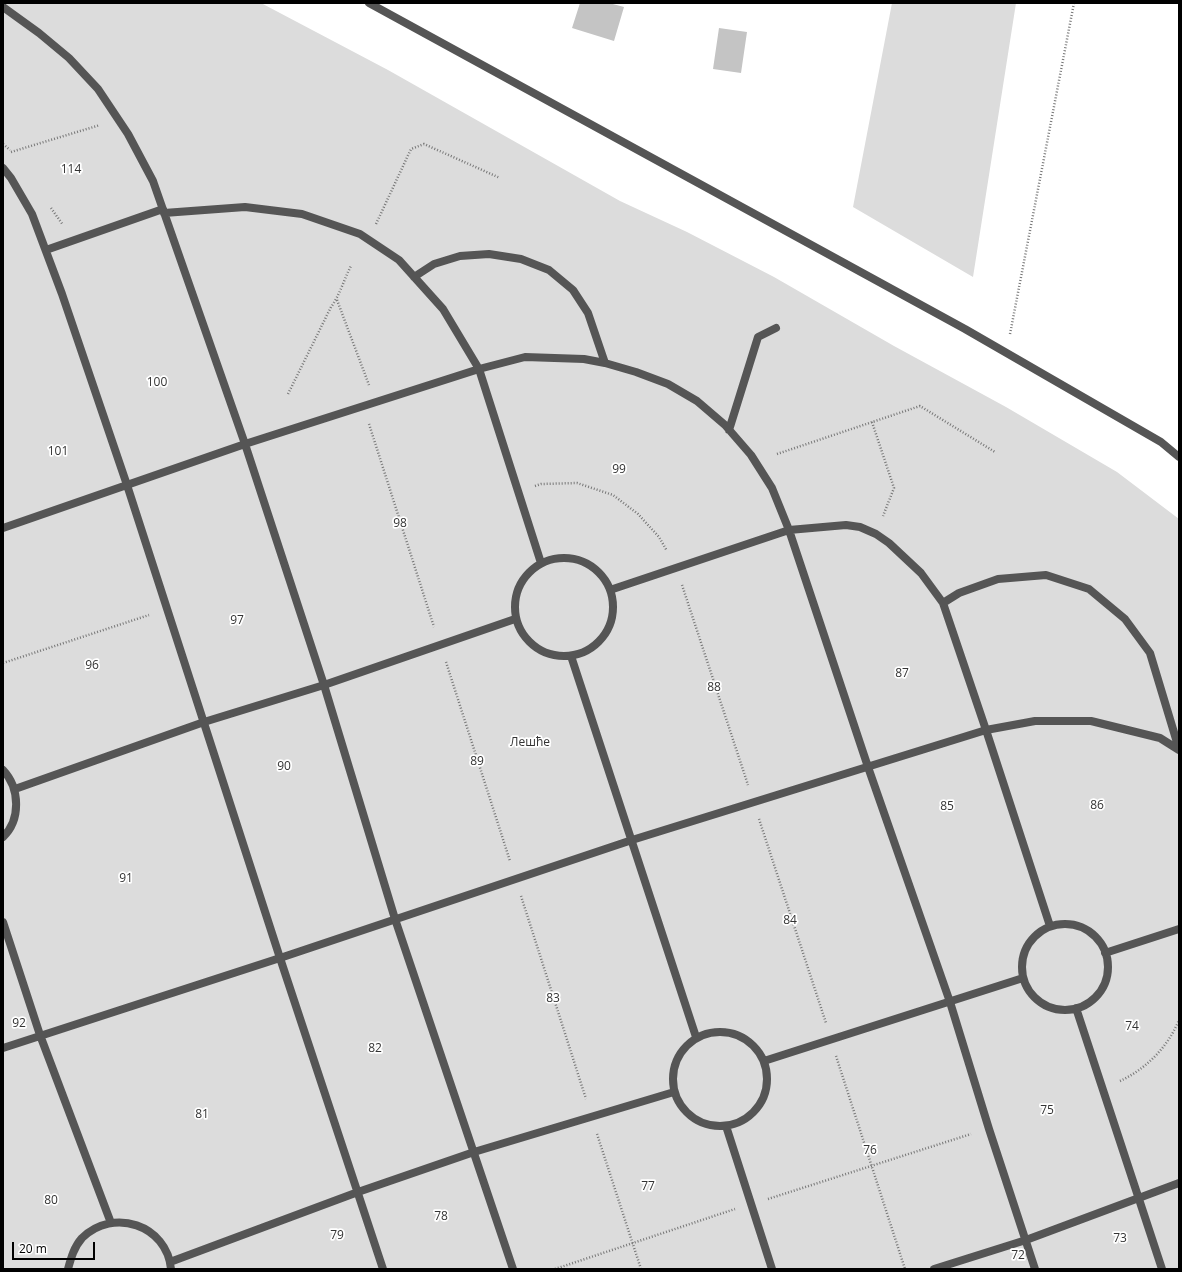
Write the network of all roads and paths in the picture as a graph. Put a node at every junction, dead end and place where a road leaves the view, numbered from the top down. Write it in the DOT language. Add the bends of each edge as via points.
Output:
graph roads {
  1 [pos="369,3"];
  2 [pos="1074,3"];
  3 [pos="3,7"];
  4 [pos="115,114"];
  5 [pos="7,155"];
  6 [pos="3,168"];
  7 [pos="500,178"];
  8 [pos="163,211"];
  9 [pos="369,240"];
  10 [pos="46,250"];
  11 [pos="351,266"];
  12 [pos="414,277"];
  13 [pos="337,299"];
  14 [pos="776,328"];
  15 [pos="1006,352"];
  16 [pos="605,363"];
  17 [pos="479,369"];
  18 [pos="288,394"];
  19 [pos="375,402"];
  20 [pos="363,406"];
  21 [pos="872,422"];
  22 [pos="729,430"];
  23 [pos="245,444"];
  24 [pos="995,452"];
  25 [pos="776,454"];
  26 [pos="1179,456"];
  27 [pos="127,485"];
  28 [pos="519,492"];
  29 [pos="3,528"];
  30 [pos="789,530"];
  31 [pos="876,534"];
  32 [pos="541,563"];
  33 [pos="676,568"];
  34 [pos="610,590"];
  35 [pos="943,602"];
  36 [pos="167,610"];
  37 [pos="515,619"];
  38 [pos="440,645"];
  39 [pos="571,656"];
  40 [pos="3,663"];
  41 [pos="324,685"];
  42 [pos="204,722"];
  43 [pos="986,730"];
  44 [pos="1179,750"];
  45 [pos="868,767"];
  46 [pos="3,770"];
  47 [pos="15,789"];
  48 [pos="754,802"];
  49 [pos="3,838"];
  50 [pos="632,840"];
  51 [pos="516,879"];
  52 [pos="395,919"];
  53 [pos="3,922"];
  54 [pos="1050,926"];
  55 [pos="1179,929"];
  56 [pos="1105,953"];
  57 [pos="280,958"];
  58 [pos="1023,978"];
  59 [pos="950,1002"];
  60 [pos="1076,1008"];
  61 [pos="1179,1020"];
  62 [pos="40,1035"];
  63 [pos="696,1038"];
  64 [pos="831,1040"];
  65 [pos="3,1048"];
  66 [pos="764,1061"];
  67 [pos="1103,1089"];
  68 [pos="674,1092"];
  69 [pos="592,1117"];
  70 [pos="726,1126"];
  71 [pos="989,1129"];
  72 [pos="474,1152"];
  73 [pos="872,1166"];
  74 [pos="1179,1183"];
  75 [pos="358,1192"];
  76 [pos="1140,1199"];
  77 [pos="751,1204"];
  78 [pos="111,1223"];
  79 [pos="1026,1240"];
  80 [pos="632,1243"];
  81 [pos="171,1266"];
  82 [pos="68,1269"];
  83 [pos="383,1269"];
  84 [pos="514,1269"];
  85 [pos="555,1269"];
  86 [pos="641,1269"];
  87 [pos="772,1269"];
  88 [pos="905,1269"];
  89 [pos="934,1269"];
  90 [pos="1035,1269"];
  91 [pos="1162,1269"];
  1 -- 15 [label="street"];
  2 -- 15 [label="path"];
  3 -- 4 [label="street" via="69,58 98,89"];
  4 -- 5 [label="path" via="101,124 12,151"];
  4 -- 8 [label="street" via="153,181"];
  6 -- 10 [label="street" via="32,214"];
  7 -- 9 [label="path" via="424,144 411,149"];
  8 -- 9 [label="street" via="245,206 302,214 360,234"];
  8 -- 10 [label="street"];
  8 -- 23 [label="street"];
  9 -- 12 [label="street" via="399,260"];
  10 -- 27 [label="street"];
  11 -- 13 [label="path"];
  12 -- 16 [label="street" via="434,264 460,256 489,254 521,259 549,270 573,290 588,313"];
  12 -- 17 [label="street" via="443,309"];
  13 -- 18 [label="path" via="330,307"];
  13 -- 19 [label="path"];
  14 -- 22 [label="street" via="758,338"];
  15 -- 26 [label="street" via="1161,442"];
  16 -- 17 [label="street" via="584,359 525,357"];
  16 -- 22 [label="street" via="668,384 697,401"];
  17 -- 19 [label="street"];
  17 -- 28 [label="street"];
  19 -- 20 [label="street"];
  20 -- 23 [label="street"];
  20 -- 38 [label="path"];
  21 -- 24 [label="path" via="920,406"];
  21 -- 25 [label="path"];
  21 -- 31 [label="path" via="894,488"];
  22 -- 30 [label="street" via="751,455 772,488"];
  23 -- 27 [label="street"];
  23 -- 41 [label="street"];
  27 -- 29 [label="street"];
  27 -- 36 [label="street"];
  28 -- 32 [label="street"];
  28 -- 33 [label="path" via="541,484 578,483 613,495 638,514 659,537"];
  30 -- 31 [label="street" via="846,525 860,527"];
  30 -- 33 [label="street"];
  30 -- 45 [label="street"];
  31 -- 35 [label="street" via="921,573"];
  32 -- 34 [label="street" via="557,557 573,558 589,564 602,575"];
  32 -- 37 [label="street" via="530,570 516,592"];
  33 -- 34 [label="street"];
  33 -- 48 [label="path"];
  34 -- 39 [label="street" via="614,604 607,632 598,644 586,652"];
  35 -- 43 [label="street"];
  35 -- 44 [label="street" via="959,593 998,579 1046,575 1089,589 1125,619 1150,653"];
  36 -- 40 [label="path"];
  36 -- 42 [label="street"];
  37 -- 38 [label="street"];
  37 -- 39 [label="street" via="530,644 542,652"];
  38 -- 41 [label="street"];
  38 -- 51 [label="path"];
  39 -- 50 [label="street"];
  41 -- 42 [label="street"];
  41 -- 52 [label="street"];
  42 -- 47 [label="street"];
  42 -- 57 [label="street"];
  43 -- 44 [label="street" via="1035,721 1091,721 1160,738"];
  43 -- 45 [label="street"];
  43 -- 54 [label="street"];
  45 -- 48 [label="street"];
  45 -- 59 [label="street"];
  46 -- 47 [label="street"];
  47 -- 49 [label="street" via="14,821"];
  48 -- 50 [label="street"];
  48 -- 64 [label="path"];
  50 -- 51 [label="street"];
  50 -- 63 [label="street"];
  51 -- 52 [label="street"];
  51 -- 69 [label="path"];
  52 -- 57 [label="street"];
  52 -- 72 [label="street"];
  53 -- 62 [label="street"];
  54 -- 56 [label="street" via="1063,924 1083,928 1092,934"];
  54 -- 58 [label="street" via="1028,943 1023,956"];
  55 -- 56 [label="street"];
  56 -- 60 [label="street" via="1108,970 1105,983 1093,999"];
  57 -- 62 [label="street"];
  57 -- 75 [label="street"];
  58 -- 59 [label="street"];
  58 -- 60 [label="street" via="1030,993 1040,1002 1051,1008 1063,1010"];
  59 -- 64 [label="street"];
  59 -- 71 [label="street"];
  60 -- 67 [label="street"];
  61 -- 67 [label="path" via="1158,1054 1132,1076"];
  62 -- 65 [label="street"];
  62 -- 78 [label="street"];
  63 -- 66 [label="street" via="711,1032 727,1032 742,1037 755,1047"];
  63 -- 68 [label="street" via="685,1045 673,1067"];
  64 -- 66 [label="street"];
  64 -- 73 [label="path"];
  66 -- 70 [label="street" via="767,1075 766,1090 761,1103 752,1114 740,1122"];
  67 -- 76 [label="street"];
  68 -- 69 [label="street"];
  68 -- 70 [label="street" via="688,1115 713,1126"];
  69 -- 72 [label="street"];
  69 -- 80 [label="path"];
  70 -- 77 [label="street"];
  71 -- 73 [label="path"];
  71 -- 79 [label="street"];
  72 -- 75 [label="street"];
  72 -- 84 [label="street"];
  73 -- 77 [label="path"];
  73 -- 88 [label="path"];
  74 -- 76 [label="street"];
  75 -- 81 [label="street"];
  75 -- 83 [label="street"];
  76 -- 79 [label="street"];
  76 -- 91 [label="street"];
  77 -- 80 [label="path"];
  77 -- 87 [label="street"];
  78 -- 81 [label="street" via="126,1222 155,1235 164,1247"];
  78 -- 82 [label="street" via="95,1228 82,1239 72,1253"];
  79 -- 89 [label="street"];
  79 -- 90 [label="street"];
  80 -- 85 [label="path"];
  80 -- 86 [label="path"];
}
